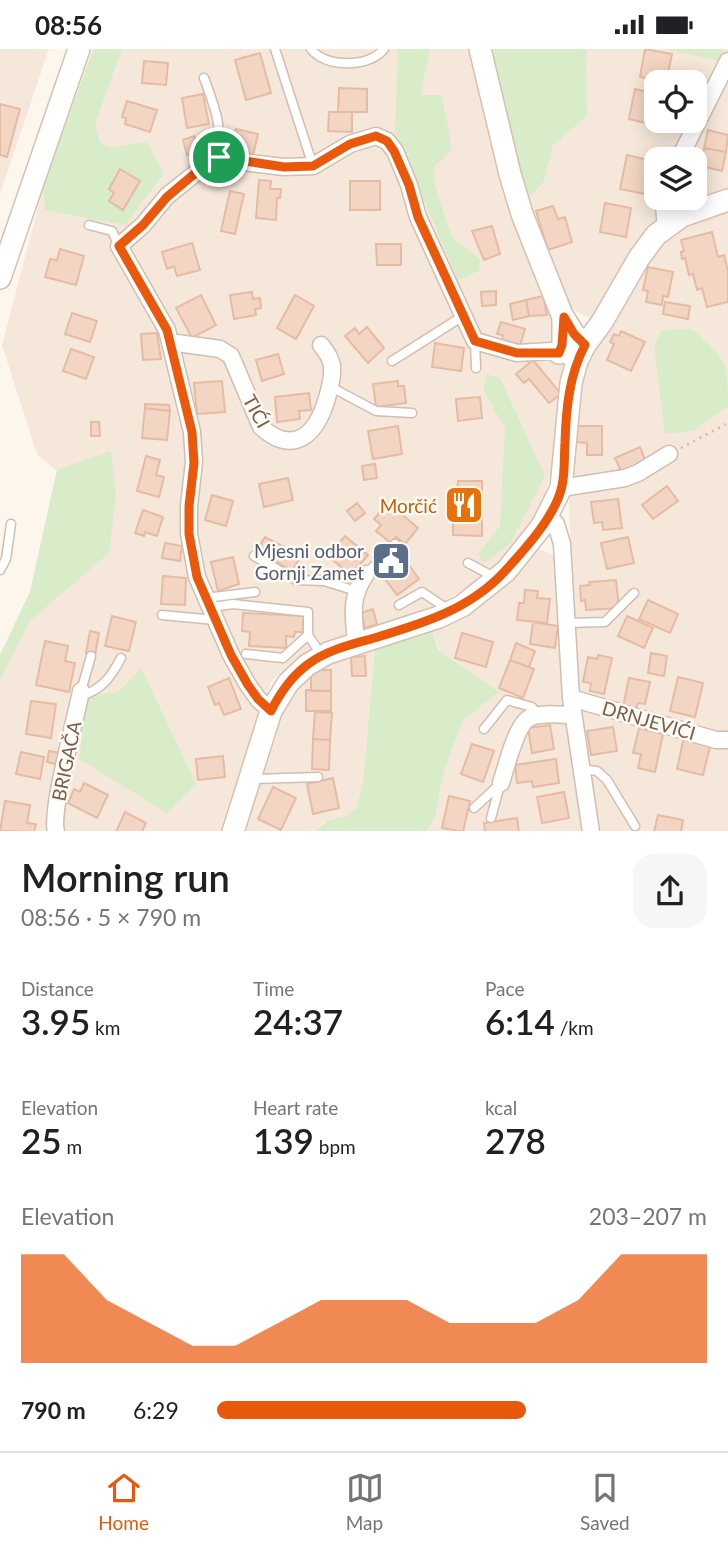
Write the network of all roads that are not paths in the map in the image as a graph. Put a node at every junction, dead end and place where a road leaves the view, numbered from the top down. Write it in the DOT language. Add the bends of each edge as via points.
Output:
graph roads {
  1 [pos="79,49"];
  2 [pos="275,49"];
  3 [pos="311,49"];
  4 [pos="383,49"];
  5 [pos="480,49"];
  6 [pos="728,61"];
  7 [pos="204,78"];
  8 [pos="685,147"];
  9 [pos="219,157"];
  10 [pos="313,166"];
  11 [pos="728,200"];
  12 [pos="664,210"];
  13 [pos="89,225"];
  14 [pos="666,227"];
  15 [pos="119,246"];
  16 [pos="0,278"];
  17 [pos="464,316"];
  18 [pos="475,341"];
  19 [pos="170,342"];
  20 [pos="321,345"];
  21 [pos="574,353"];
  22 [pos="392,361"];
  23 [pos="476,368"];
  24 [pos="330,386"];
  25 [pos="412,413"];
  26 [pos="669,454"];
  27 [pos="561,488"];
  28 [pos="548,516"];
  29 [pos="11,524"];
  30 [pos="395,544"];
  31 [pos="254,556"];
  32 [pos="3,557"];
  33 [pos="468,563"];
  34 [pos="0,570"];
  35 [pos="366,574"];
  36 [pos="497,578"];
  37 [pos="356,591"];
  38 [pos="254,592"];
  39 [pos="634,593"];
  40 [pos="399,605"];
  41 [pos="213,608"];
  42 [pos="451,612"];
  43 [pos="162,615"];
  44 [pos="568,623"];
  45 [pos="308,635"];
  46 [pos="356,643"];
  47 [pos="246,654"];
  48 [pos="91,656"];
  49 [pos="322,656"];
  50 [pos="121,658"];
  51 [pos="81,694"];
  52 [pos="571,698"];
  53 [pos="271,711"];
  54 [pos="573,715"];
  55 [pos="539,716"];
  56 [pos="484,729"];
  57 [pos="728,740"];
  58 [pos="580,769"];
  59 [pos="318,777"];
  60 [pos="249,779"];
  61 [pos="501,783"];
  62 [pos="474,807"];
  63 [pos="491,818"];
  64 [pos="635,826"];
  65 [pos="57,831"];
  66 [pos="233,831"];
  67 [pos="591,831"];
  1 -- 16 [label="street"];
  2 -- 10 [label="lane"];
  3 -- 4 [label="lane" via="321,60 336,64 369,59"];
  5 -- 21 [label="street" via="516,193 574,334"];
  6 -- 8 [label="street"];
  7 -- 9 [label="lane" via="222,137"];
  9 -- 10 [label="street" via="284,167"];
  9 -- 15 [label="street" via="167,197"];
  10 -- 17 [label="street" via="350,144 376,136 387,141"];
  11 -- 14 [label="street" via="682,216"];
  12 -- 14 [label="street"];
  13 -- 15 [label="lane" via="113,231"];
  14 -- 21 [label="street" via="647,245 608,313"];
  15 -- 19 [label="street"];
  17 -- 18 [label="street"];
  17 -- 22 [label="lane"];
  18 -- 21 [label="street" via="517,353"];
  18 -- 23 [label="lane"];
  19 -- 24 [label="street, TIĆI" via="220,349 231,356 261,426 282,440 306,437 315,428"];
  19 -- 41 [label="street" via="192,432 189,534 197,577"];
  20 -- 24 [label="street, TIĆI" via="332,365"];
  21 -- 27 [label="street"];
  24 -- 25 [label="lane" via="376,411"];
  26 -- 27 [label="street" via="625,478"];
  27 -- 28 [label="street"];
  28 -- 36 [label="street"];
  28 -- 44 [label="street" via="556,524 562,544"];
  29 -- 32 [label="lane"];
  30 -- 35 [label="lane"];
  31 -- 37 [label="lane" via="296,580 324,581"];
  32 -- 34 [label="lane"];
  33 -- 36 [label="lane"];
  35 -- 37 [label="street"];
  36 -- 42 [label="street"];
  37 -- 46 [label="street"];
  38 -- 41 [label="lane"];
  39 -- 44 [label="lane" via="605,622"];
  40 -- 42 [label="lane" via="422,592"];
  41 -- 43 [label="lane"];
  41 -- 45 [label="lane" via="241,604 308,612"];
  41 -- 53 [label="street" via="248,685"];
  42 -- 46 [label="street"];
  44 -- 52 [label="street"];
  45 -- 47 [label="lane" via="283,658"];
  45 -- 49 [label="lane"];
  46 -- 49 [label="street"];
  48 -- 51 [label="lane"];
  49 -- 53 [label="street" via="288,683"];
  50 -- 51 [label="lane" via="105,683 94,692"];
  51 -- 65 [label="street, BRIGAČA" via="54,820"];
  52 -- 54 [label="street"];
  52 -- 57 [label="street, DRNJEVIĆI"];
  53 -- 60 [label="street"];
  54 -- 55 [label="street"];
  54 -- 58 [label="street"];
  55 -- 56 [label="lane" via="532,707 507,700"];
  55 -- 61 [label="street" via="521,725"];
  58 -- 64 [label="lane" via="597,771 607,780"];
  58 -- 67 [label="street"];
  59 -- 60 [label="lane"];
  60 -- 66 [label="street"];
  61 -- 62 [label="lane"];
  61 -- 63 [label="lane"];
}
